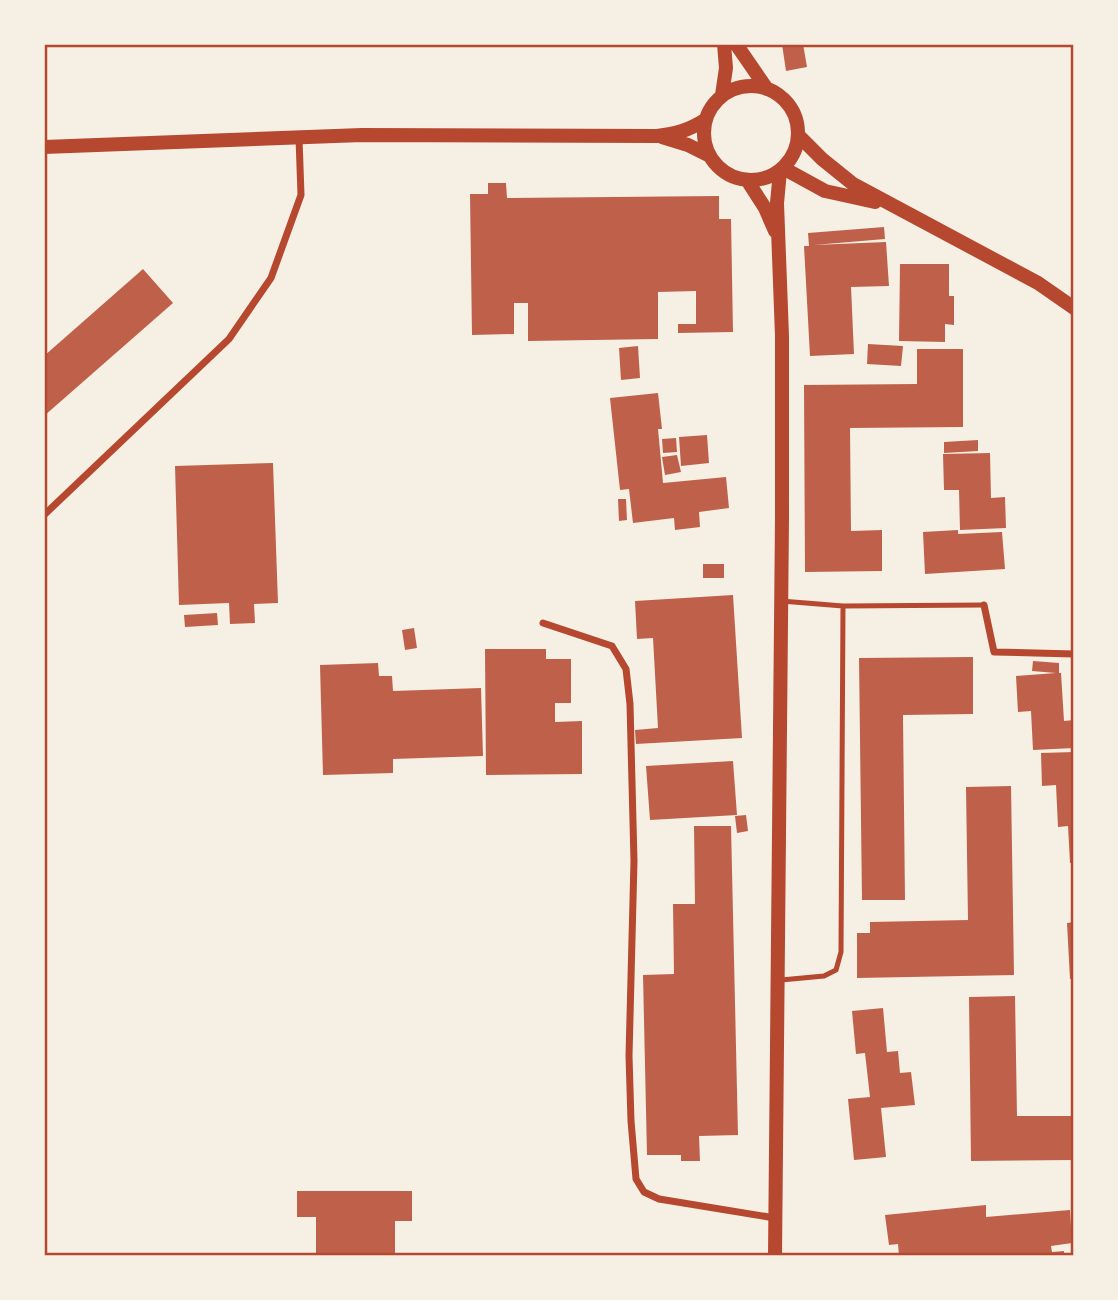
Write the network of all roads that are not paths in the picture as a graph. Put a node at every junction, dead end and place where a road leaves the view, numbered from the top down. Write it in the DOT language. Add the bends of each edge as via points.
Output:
graph roads {
  1 [pos="724,44"];
  2 [pos="736,44"];
  3 [pos="767,89"];
  4 [pos="722,95"];
  5 [pos="705,121"];
  6 [pos="657,136"];
  7 [pos="799,136"];
  8 [pos="299,137"];
  9 [pos="44,147"];
  10 [pos="710,156"];
  11 [pos="782,169"];
  12 [pos="747,180"];
  13 [pos="897,206"];
  14 [pos="778,239"];
  15 [pos="1074,308"];
  16 [pos="44,515"];
  17 [pos="781,601"];
  18 [pos="984,604"];
  19 [pos="844,606"];
  20 [pos="543,623"];
  21 [pos="1074,653"];
  22 [pos="778,981"];
  23 [pos="775,1219"];
  24 [pos="775,1256"];
  1 -- 4 [label="main road"];
  2 -- 3 [label="main road"];
  3 -- 4 [label="main road" via="752,86"];
  3 -- 7 [label="main road" via="791,108"];
  4 -- 5 [label="main road"];
  5 -- 6 [label="main road" via="682,132"];
  5 -- 10 [label="main road" via="703,135"];
  6 -- 8 [label="main road"];
  6 -- 10 [label="main road"];
  7 -- 11 [label="main road"];
  7 -- 13 [label="main road" via="853,184"];
  8 -- 9 [label="main road"];
  8 -- 16 [label="street" via="301,195 271,278 229,339"];
  10 -- 12 [label="main road" via="725,173"];
  11 -- 12 [label="main road" via="768,178"];
  11 -- 13 [label="main road" via="825,191"];
  11 -- 14 [label="main road"];
  12 -- 14 [label="main road"];
  13 -- 15 [label="main road" via="1038,283"];
  14 -- 17 [label="main road"];
  17 -- 19 [label="lane"];
  17 -- 22 [label="main road"];
  18 -- 19 [label="lane"];
  18 -- 21 [label="street" via="994,652"];
  19 -- 22 [label="lane" via="842,952 836,970 824,976"];
  20 -- 23 [label="street" via="611,646 626,669 634,861 629,1056 636,1179 644,1192 659,1199"];
  22 -- 23 [label="main road"];
  23 -- 24 [label="main road"];
}
